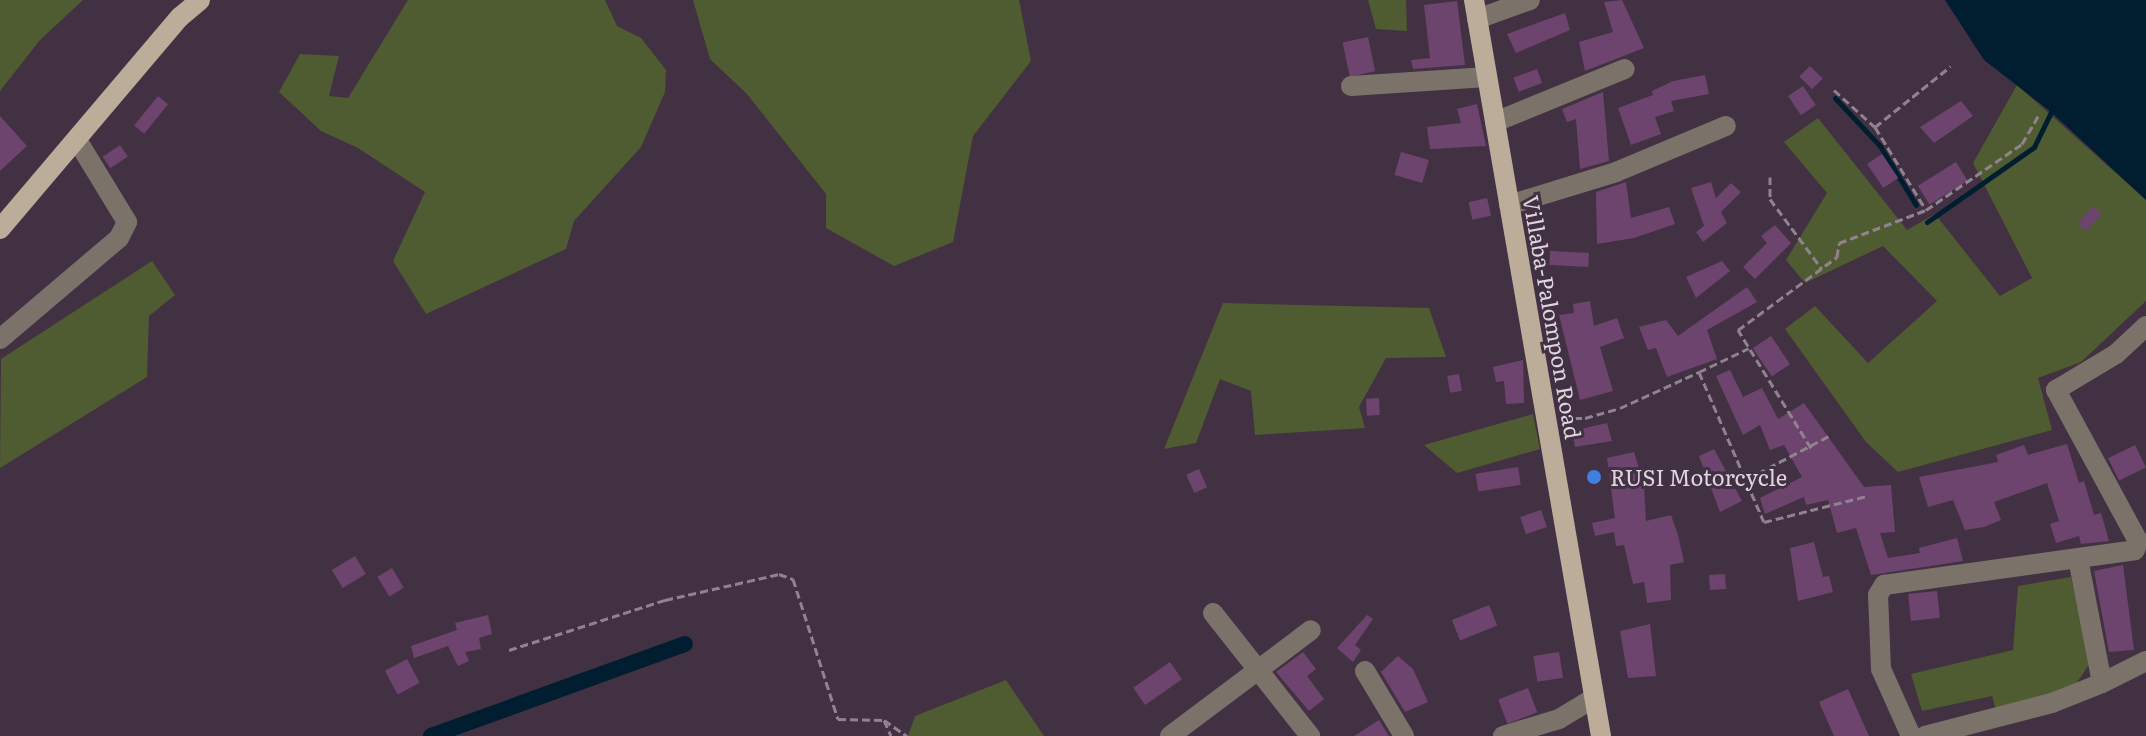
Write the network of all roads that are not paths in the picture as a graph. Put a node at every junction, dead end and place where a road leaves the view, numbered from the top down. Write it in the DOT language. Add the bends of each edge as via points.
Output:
graph roads {
  1 [pos="200,0"];
  2 [pos="1530,0"];
  3 [pos="1475,9"];
  4 [pos="1625,69"];
  5 [pos="1487,77"];
  6 [pos="1351,86"];
  7 [pos="1495,122"];
  8 [pos="1726,126"];
  9 [pos="77,140"];
  10 [pos="1509,205"];
  11 [pos="0,229"];
  12 [pos="2146,326"];
  13 [pos="0,339"];
  14 [pos="2078,558"];
  15 [pos="1213,613"];
  16 [pos="1311,630"];
  17 [pos="2146,661"];
  18 [pos="1260,669"];
  19 [pos="1365,671"];
  20 [pos="2102,683"];
  21 [pos="1594,698"];
  22 [pos="1191,730"];
  23 [pos="1170,736"];
  24 [pos="1310,736"];
  25 [pos="1404,736"];
  26 [pos="1503,736"];
  27 [pos="1601,736"];
  28 [pos="1911,736"];
  29 [pos="1925,736"];
  1 -- 9 [label="main road"];
  2 -- 3 [label="street"];
  3 -- 5 [label="main road, Villaba-Palompon Road"];
  4 -- 7 [label="street"];
  5 -- 6 [label="street"];
  5 -- 7 [label="main road, Villaba-Palompon Road"];
  7 -- 10 [label="main road, Villaba-Palompon Road"];
  8 -- 10 [label="street" via="1616,172"];
  9 -- 11 [label="main road"];
  9 -- 13 [label="street" via="127,222 119,238"];
  10 -- 21 [label="main road, Villaba-Palompon Road"];
  12 -- 14 [label="street" via="2116,354 2056,390 2138,541 2135,550"];
  14 -- 20 [label="street"];
  14 -- 28 [label="street" via="1884,585 1878,595 1881,669"];
  15 -- 18 [label="street"];
  16 -- 18 [label="street"];
  17 -- 20 [label="street"];
  18 -- 22 [label="street"];
  18 -- 24 [label="street"];
  19 -- 25 [label="street"];
  20 -- 29 [label="street" via="2052,703"];
  21 -- 26 [label="street" via="1559,719"];
  21 -- 27 [label="main road, Villaba-Palompon Road"];
  22 -- 23 [label="street"];
}
